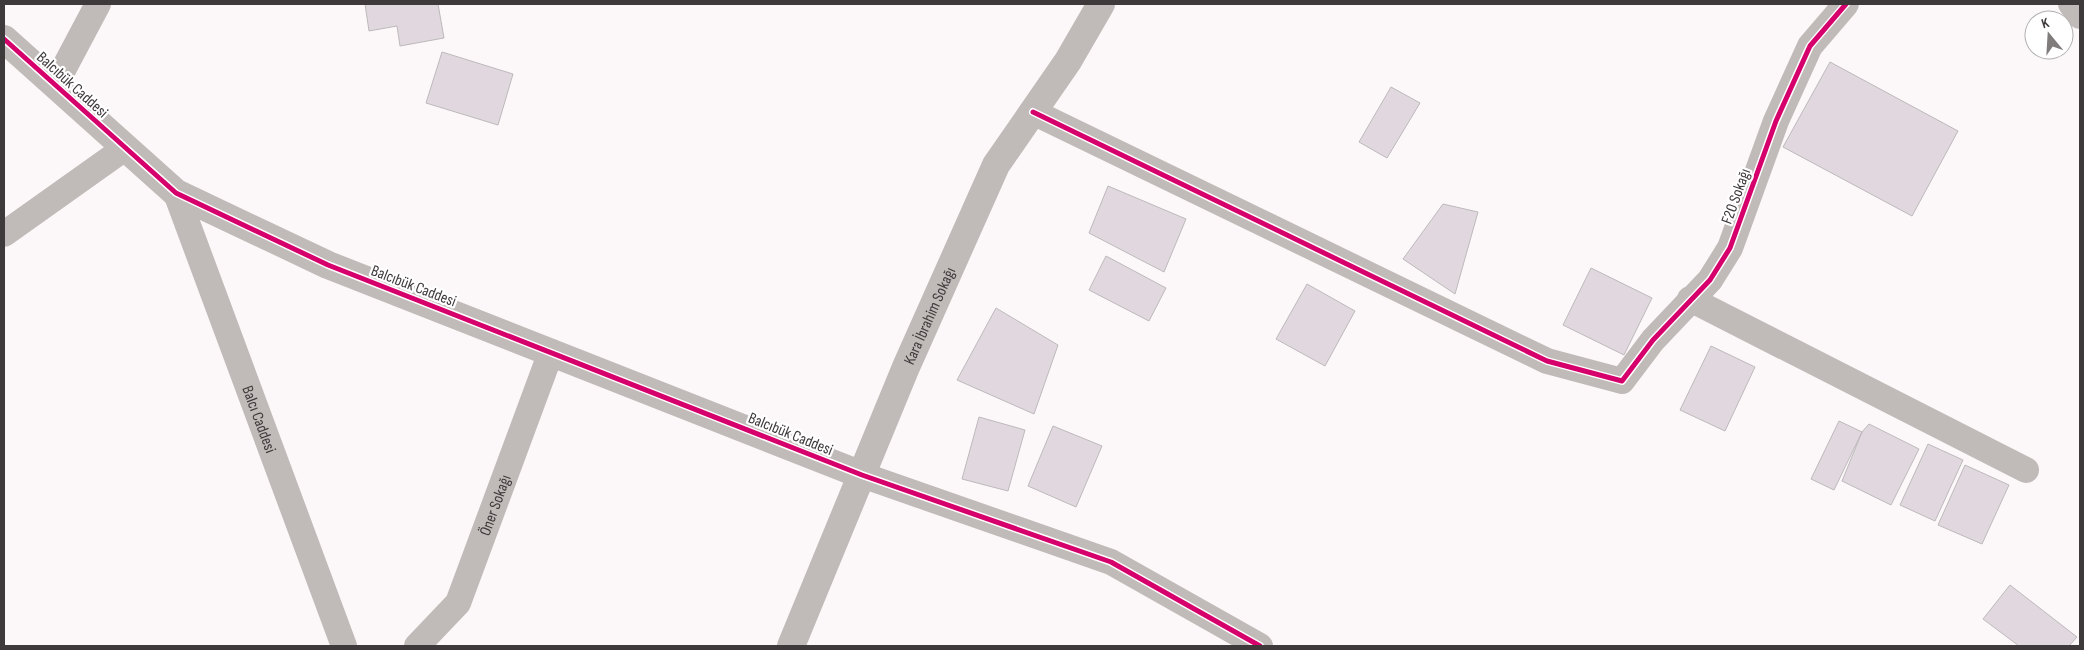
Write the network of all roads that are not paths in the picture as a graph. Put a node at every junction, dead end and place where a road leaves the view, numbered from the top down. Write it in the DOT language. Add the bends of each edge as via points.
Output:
graph roads {
  1 [pos="98,4"];
  2 [pos="1101,4"];
  3 [pos="1846,4"];
  4 [pos="2071,4"];
  5 [pos="2080,16"];
  6 [pos="4,39"];
  7 [pos="55,85"];
  8 [pos="1032,112"];
  9 [pos="125,148"];
  10 [pos="176,193"];
  11 [pos="4,234"];
  12 [pos="1690,299"];
  13 [pos="551,352"];
  14 [pos="2026,470"];
  15 [pos="862,475"];
  16 [pos="344,646"];
  17 [pos="417,646"];
  18 [pos="791,646"];
  19 [pos="1260,646"];
  1 -- 7 [label="street"];
  2 -- 8 [label="street, Kara İbrahim Sokağı" via="1068,61"];
  3 -- 12 [label="street, F20 Sokağı" via="1810,46 1776,121 1730,248 1710,280"];
  4 -- 5 [label="street"];
  6 -- 7 [label="street, Balcıbük Caddesi"];
  7 -- 9 [label="street, Balcıbük Caddesi"];
  8 -- 12 [label="street, F20 Sokağı" via="1547,361 1622,381"];
  8 -- 15 [label="street, Kara İbrahim Sokağı" via="996,165"];
  9 -- 10 [label="street, Balcıbük Caddesi"];
  9 -- 11 [label="street"];
  10 -- 13 [label="street, Balcıbük Caddesi" via="328,265"];
  10 -- 16 [label="street, Balcı Caddesi"];
  12 -- 14 [label="street"];
  13 -- 15 [label="street, Balcıbük Caddesi"];
  13 -- 17 [label="street, Öner Sokağı" via="458,602"];
  15 -- 18 [label="street, Kara İbrahim Sokağı"];
  15 -- 19 [label="street" via="1112,562"];
}
